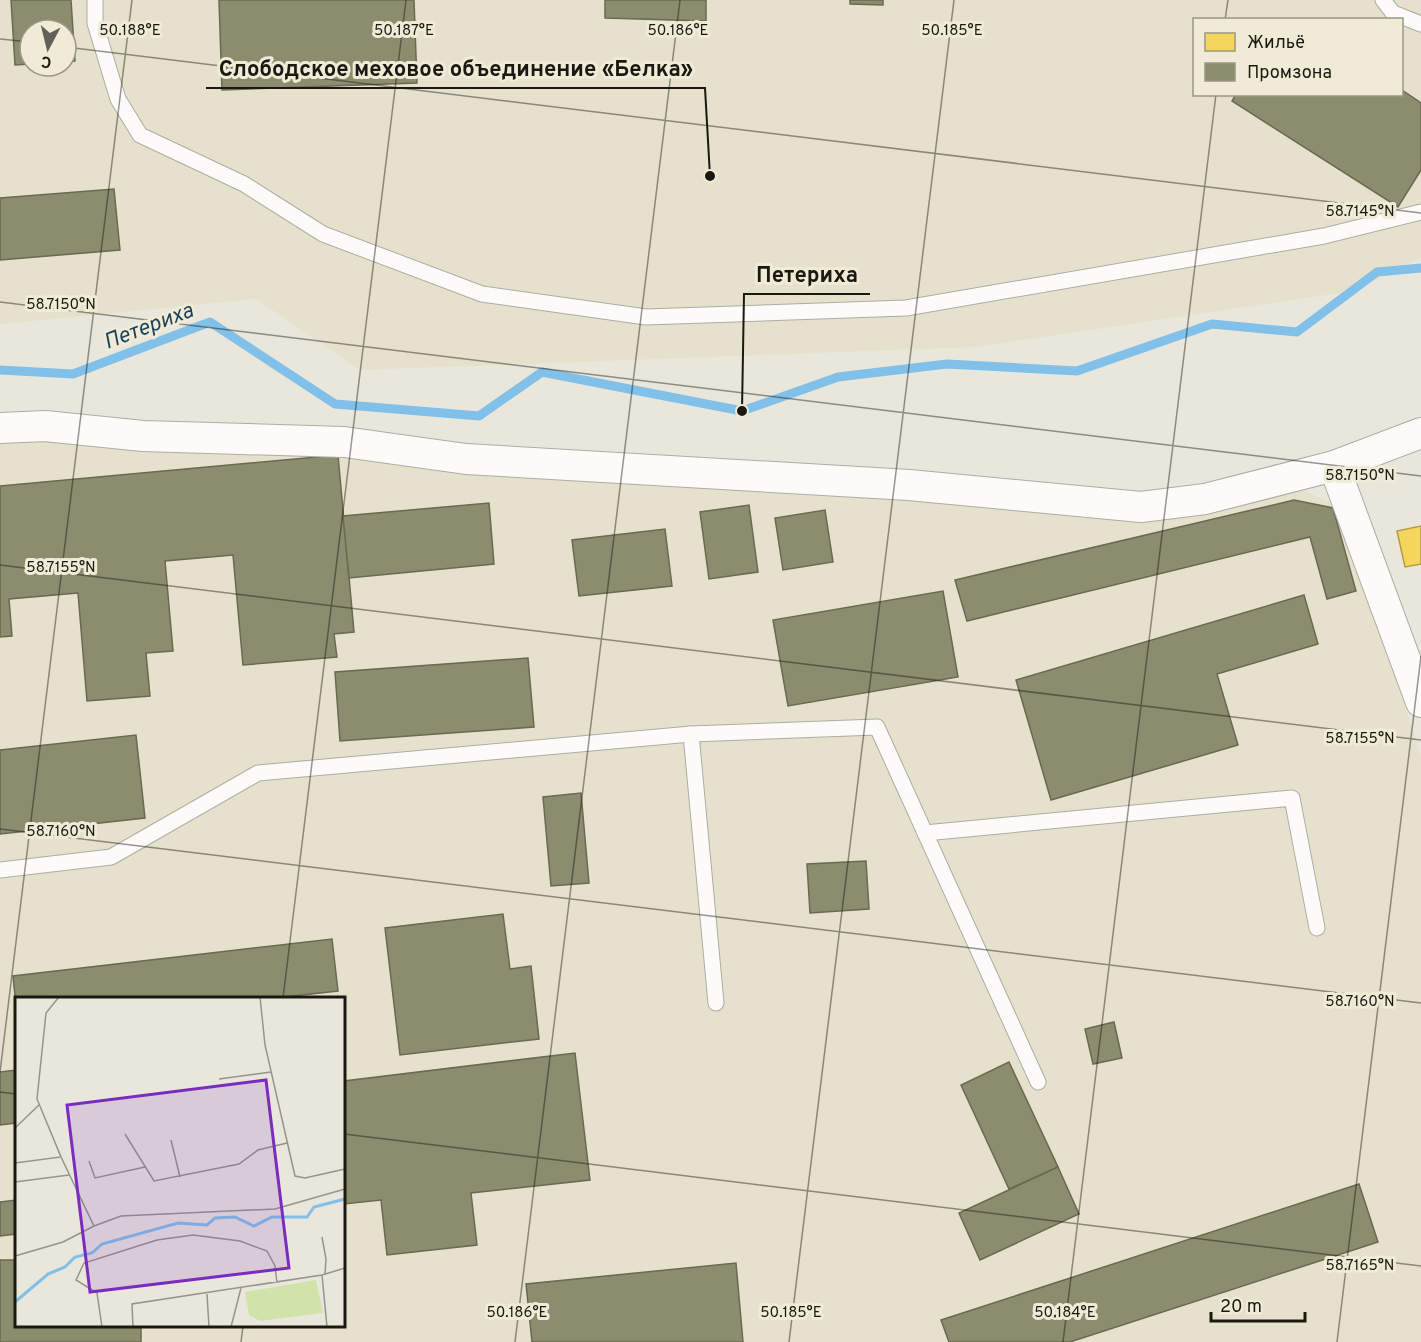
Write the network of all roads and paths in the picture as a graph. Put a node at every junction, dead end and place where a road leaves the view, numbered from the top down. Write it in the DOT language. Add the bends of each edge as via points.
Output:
graph roads {
  1 [pos="95,0"];
  2 [pos="1383,0"];
  3 [pos="1421,24"];
  4 [pos="1421,212"];
  5 [pos="0,428"];
  6 [pos="1421,433"];
  7 [pos="1335,466"];
  8 [pos="1421,702"];
  9 [pos="691,734"];
  10 [pos="925,832"];
  11 [pos="0,870"];
  12 [pos="1317,928"];
  13 [pos="716,1003"];
  14 [pos="1038,1082"];
  1 -- 4 [label="lane" via="95,23 118,99 140,135 244,184 323,234 482,294 646,317 906,308 1324,236"];
  2 -- 3 [label="lane" via="1393,13"];
  5 -- 7 [label="street" via="45,426 143,436 344,442 466,459 909,485 1142,507 1205,499"];
  6 -- 7 [label="street"];
  7 -- 8 [label="street"];
  9 -- 10 [label="lane" via="877,727"];
  9 -- 11 [label="lane" via="258,773 111,857"];
  9 -- 13 [label="lane"];
  10 -- 12 [label="lane" via="1292,798"];
  10 -- 14 [label="lane"];
}
